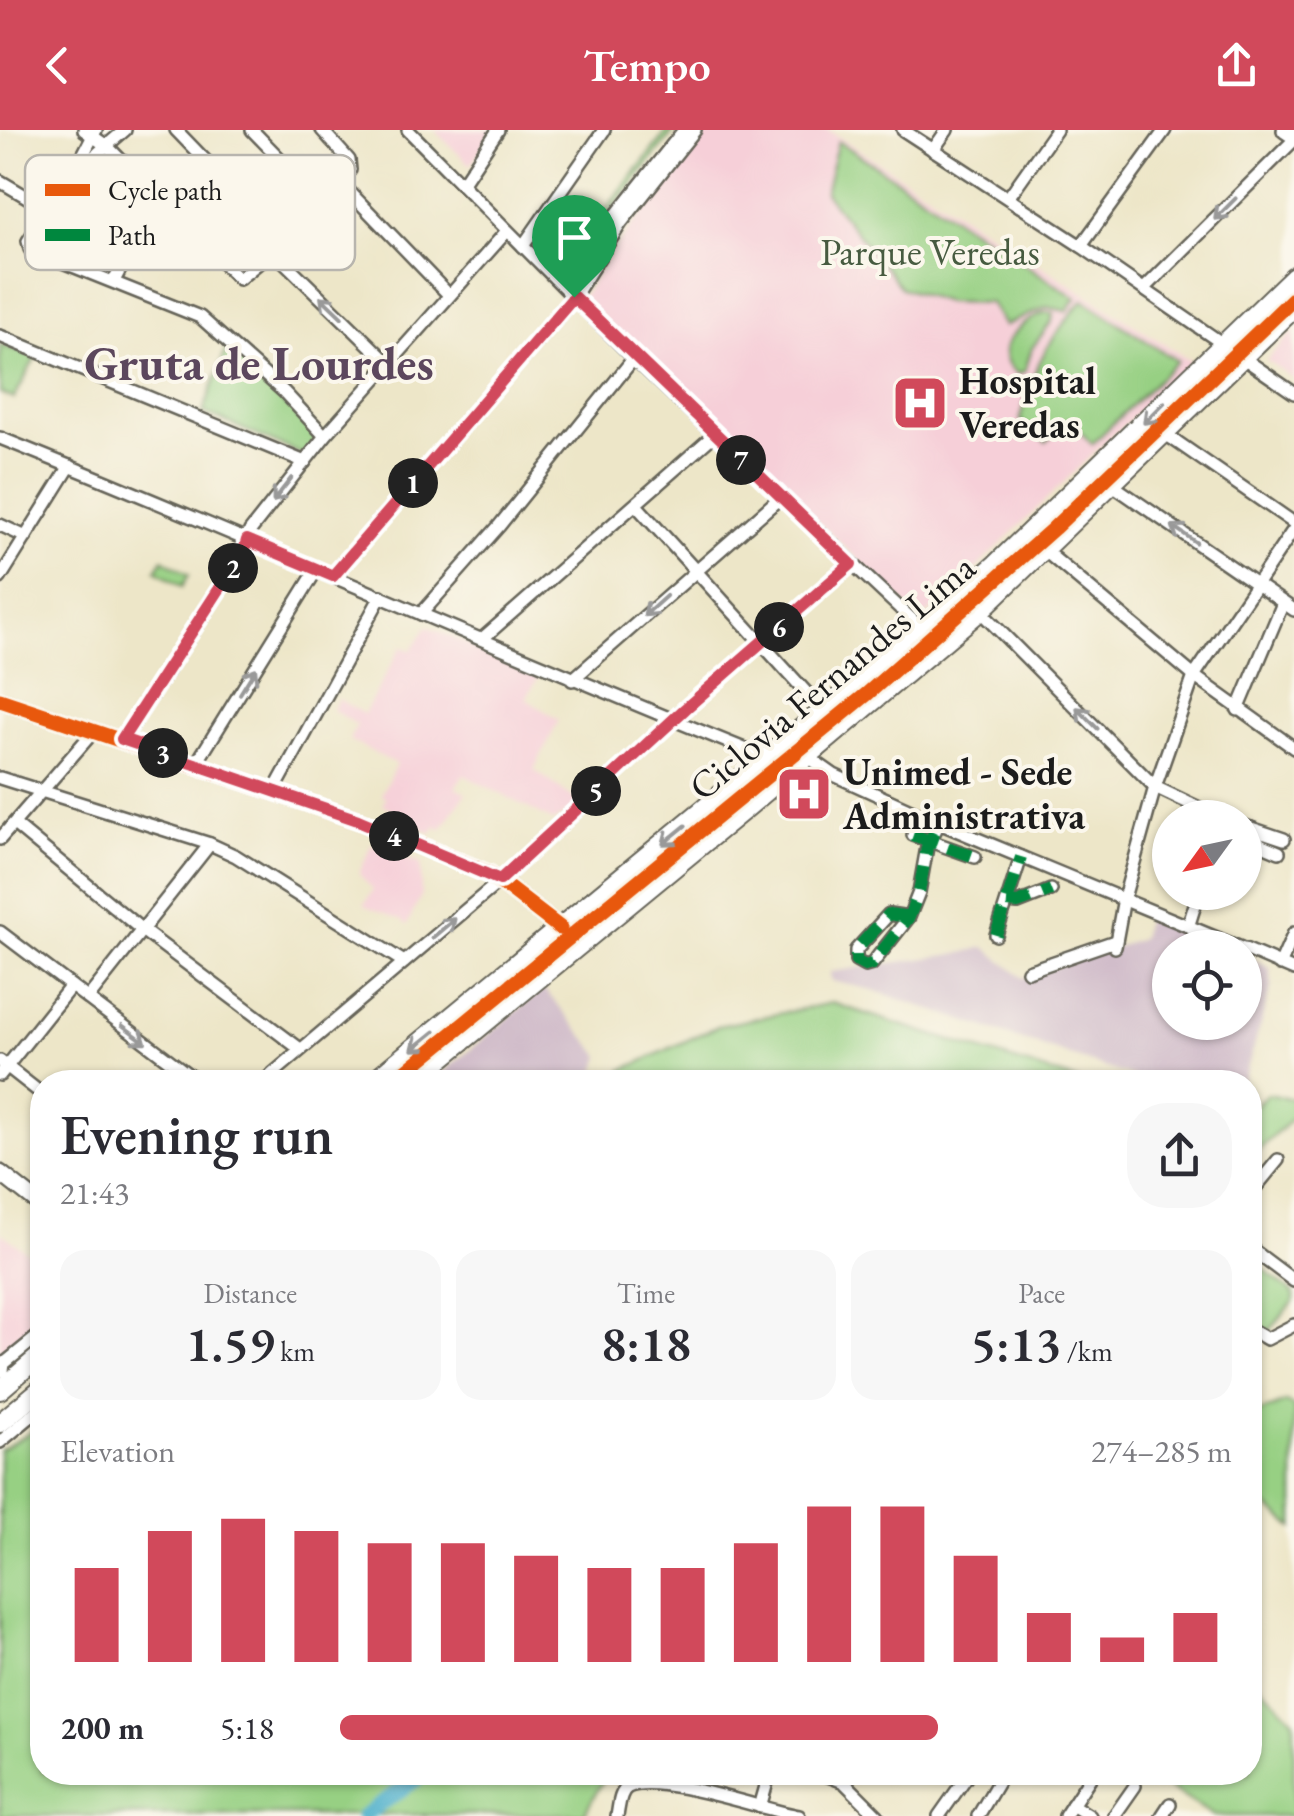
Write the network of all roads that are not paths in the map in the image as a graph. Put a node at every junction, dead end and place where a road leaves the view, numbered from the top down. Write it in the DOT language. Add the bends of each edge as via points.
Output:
graph roads {
  1 [pos="125,130"];
  2 [pos="176,130"];
  3 [pos="252,130"];
  4 [pos="322,130"];
  5 [pos="408,130"];
  6 [pos="498,130"];
  7 [pos="604,130"];
  8 [pos="684,130"];
  9 [pos="696,130"];
  10 [pos="903,130"];
  11 [pos="947,130"];
  12 [pos="1056,130"];
  13 [pos="1164,130"];
  14 [pos="91,132"];
  15 [pos="1292,135"];
  16 [pos="108,147"];
  17 [pos="934,150"];
  18 [pos="98,155"];
  19 [pos="116,155"];
  20 [pos="200,155"];
  21 [pos="276,155"];
  22 [pos="344,155"];
  23 [pos="0,182"];
  24 [pos="462,184"];
  25 [pos="25,197"];
  26 [pos="355,198"];
  27 [pos="1008,198"];
  28 [pos="507,231"];
  29 [pos="522,246"];
  30 [pos="1081,246"];
  31 [pos="85,270"];
  32 [pos="120,270"];
  33 [pos="229,270"];
  34 [pos="252,270"];
  35 [pos="293,270"];
  36 [pos="1294,276"];
  37 [pos="555,278"];
  38 [pos="114,281"];
  39 [pos="1144,290"];
  40 [pos="450,296"];
  41 [pos="574,297"];
  42 [pos="1294,308"];
  43 [pos="0,336"];
  44 [pos="1223,343"];
  45 [pos="634,358"];
  46 [pos="1241,359"];
  47 [pos="389,364"];
  48 [pos="1294,393"];
  49 [pos="1164,432"];
  50 [pos="714,435"];
  51 [pos="325,436"];
  52 [pos="0,438"];
  53 [pos="304,462"];
  54 [pos="70,466"];
  55 [pos="1111,484"];
  56 [pos="782,496"];
  57 [pos="636,505"];
  58 [pos="0,525"];
  59 [pos="1294,526"];
  60 [pos="26,537"];
  61 [pos="247,540"];
  62 [pos="1044,550"];
  63 [pos="851,564"];
  64 [pos="697,568"];
  65 [pos="317,569"];
  66 [pos="333,576"];
  67 [pos="0,578"];
  68 [pos="1256,585"];
  69 [pos="381,596"];
  70 [pos="1288,606"];
  71 [pos="980,611"];
  72 [pos="421,614"];
  73 [pos="922,629"];
  74 [pos="482,639"];
  75 [pos="761,643"];
  76 [pos="1194,676"];
  77 [pos="572,680"];
  78 [pos="0,700"];
  79 [pos="1238,710"];
  80 [pos="822,711"];
  81 [pos="673,720"];
  82 [pos="94,731"];
  83 [pos="122,739"];
  84 [pos="1294,748"];
  85 [pos="808,756"];
  86 [pos="768,758"];
  87 [pos="196,764"];
  88 [pos="0,778"];
  89 [pos="1155,787"];
  90 [pos="44,790"];
  91 [pos="274,791"];
  92 [pos="1182,800"];
  93 [pos="939,823"];
  94 [pos="14,824"];
  95 [pos="1262,832"];
  96 [pos="913,835"];
  97 [pos="0,839"];
  98 [pos="1284,839"];
  99 [pos="930,841"];
  100 [pos="210,844"];
  101 [pos="1262,845"];
  102 [pos="1279,852"];
  103 [pos="1021,856"];
  104 [pos="975,858"];
  105 [pos="500,880"];
  106 [pos="1052,890"];
  107 [pos="1124,898"];
  108 [pos="1007,902"];
  109 [pos="1193,910"];
  110 [pos="909,917"];
  111 [pos="1189,924"];
  112 [pos="560,928"];
  113 [pos="142,930"];
  114 [pos="1202,930"];
  115 [pos="0,932"];
  116 [pos="1294,933"];
  117 [pos="996,935"];
  118 [pos="1262,957"];
  119 [pos="404,962"];
  120 [pos="1280,965"];
  121 [pos="1294,970"];
  122 [pos="1028,971"];
  123 [pos="71,986"];
  124 [pos="88,998"];
  125 [pos="300,1049"];
  126 [pos="2,1067"];
  127 [pos="182,1070"];
  128 [pos="276,1070"];
  129 [pos="387,1070"];
  130 [pos="428,1070"];
  131 [pos="30,1086"];
  132 [pos="1278,1160"];
  133 [pos="0,1173"];
  134 [pos="1262,1179"];
  135 [pos="30,1197"];
  136 [pos="1262,1257"];
  137 [pos="1294,1262"];
  138 [pos="1291,1278"];
  139 [pos="1294,1324"];
  140 [pos="1262,1336"];
  141 [pos="30,1343"];
  142 [pos="30,1364"];
  143 [pos="0,1367"];
  144 [pos="0,1390"];
  145 [pos="30,1398"];
  146 [pos="30,1417"];
  147 [pos="0,1423"];
  148 [pos="0,1442"];
  149 [pos="766,1785"];
  150 [pos="847,1785"];
  151 [pos="961,1785"];
  152 [pos="996,1785"];
  153 [pos="1085,1785"];
  154 [pos="1135,1786"];
  155 [pos="1170,1804"];
  156 [pos="760,1806"];
  157 [pos="1069,1810"];
  158 [pos="617,1816"];
  159 [pos="799,1816"];
  160 [pos="878,1816"];
  161 [pos="939,1816"];
  162 [pos="978,1816"];
  163 [pos="1090,1816"];
  164 [pos="1114,1816"];
  165 [pos="1162,1816"];
  1 -- 16 [label="street"];
  2 -- 20 [label="street"];
  3 -- 21 [label="street"];
  4 -- 22 [label="street"];
  5 -- 24 [label="street"];
  6 -- 24 [label="street"];
  7 -- 29 [label="street"];
  8 -- 37 [label="street" via="580,260"];
  9 -- 41 [label="street" via="621,223"];
  10 -- 17 [label="street"];
  11 -- 17 [label="street"];
  12 -- 27 [label="street"];
  13 -- 30 [label="street"];
  14 -- 16 [label="street"];
  15 -- 39 [label="street, one-way"];
  16 -- 18 [label="street"];
  16 -- 19 [label="street"];
  17 -- 27 [label="street"];
  23 -- 25 [label="street"];
  24 -- 28 [label="street"];
  26 -- 40 [label="street"];
  27 -- 30 [label="street"];
  28 -- 29 [label="street"];
  28 -- 40 [label="street"];
  29 -- 37 [label="street"];
  30 -- 39 [label="street"];
  31 -- 38 [label="street"];
  32 -- 38 [label="street"];
  33 -- 34 [label="street" via="242,279"];
  47 -- 35 [label="street, one-way"];
  36 -- 44 [label="highway"];
  37 -- 41 [label="street"];
  38 -- 51 [label="street" via="214,327"];
  39 -- 44 [label="street"];
  40 -- 47 [label="street"];
  41 -- 45 [label="street"];
  41 -- 66 [label="street"];
  42 -- 46 [label="highway"];
  43 -- 53 [label="street"];
  44 -- 46 [label="street"];
  44 -- 73 [label="highway, one-way"];
  45 -- 50 [label="street"];
  45 -- 72 [label="street"];
  46 -- 48 [label="street"];
  46 -- 49 [label="highway"];
  47 -- 51 [label="street"];
  49 -- 55 [label="highway"];
  49 -- 59 [label="street"];
  50 -- 56 [label="street"];
  50 -- 57 [label="street"];
  51 -- 53 [label="street"];
  52 -- 54 [label="street"];
  53 -- 61 [label="street, one-way"];
  54 -- 60 [label="street"];
  54 -- 61 [label="street"];
  55 -- 62 [label="highway"];
  68 -- 55 [label="street, one-way"];
  56 -- 63 [label="street"];
  56 -- 64 [label="street"];
  57 -- 64 [label="street"];
  57 -- 74 [label="street"];
  58 -- 60 [label="street"];
  59 -- 68 [label="street"];
  60 -- 67 [label="street"];
  61 -- 65 [label="street"];
  61 -- 83 [label="street"];
  62 -- 71 [label="highway"];
  62 -- 76 [label="street"];
  63 -- 73 [label="street"];
  63 -- 75 [label="street"];
  64 -- 75 [label="street"];
  64 -- 77 [label="street, one-way"];
  65 -- 66 [label="street"];
  87 -- 65 [label="street, one-way"];
  66 -- 69 [label="street"];
  68 -- 70 [label="street"];
  68 -- 76 [label="street"];
  69 -- 72 [label="street"];
  69 -- 91 [label="street"];
  70 -- 79 [label="street"];
  71 -- 85 [label="highway"];
  89 -- 71 [label="street, one-way"];
  72 -- 74 [label="street"];
  73 -- 80 [label="highway"];
  74 -- 77 [label="street"];
  75 -- 80 [label="street"];
  75 -- 81 [label="street"];
  76 -- 79 [label="street"];
  76 -- 89 [label="street"];
  77 -- 81 [label="street"];
  78 -- 82 [label="main road"];
  79 -- 84 [label="street"];
  80 -- 86 [label="highway"];
  81 -- 86 [label="street"];
  81 -- 105 [label="street"];
  82 -- 83 [label="main road"];
  82 -- 90 [label="street"];
  83 -- 87 [label="main road"];
  85 -- 93 [label="street" via="834,775"];
  85 -- 130 [label="highway"];
  86 -- 112 [label="highway, one-way"];
  87 -- 91 [label="main road"];
  88 -- 90 [label="street"];
  89 -- 92 [label="street"];
  89 -- 107 [label="street"];
  90 -- 94 [label="street"];
  90 -- 100 [label="street"];
  91 -- 105 [label="main road"];
  93 -- 99 [label="street"];
  93 -- 103 [label="street"];
  94 -- 97 [label="street"];
  94 -- 113 [label="street"];
  95 -- 98 [label="street"];
  96 -- 99 [label="street"];
  99 -- 104 [label="street"];
  99 -- 110 [label="street"];
  100 -- 113 [label="street"];
  100 -- 119 [label="street"];
  101 -- 102 [label="street"];
  103 -- 107 [label="street"];
  103 -- 108 [label="street"];
  105 -- 112 [label="main road"];
  119 -- 105 [label="street, one-way"];
  106 -- 108 [label="street"];
  107 -- 111 [label="street"];
  107 -- 122 [label="street" via="1115,944"];
  108 -- 117 [label="street"];
  109 -- 111 [label="street"];
  110 -- 110 [label="street" via="889,914 856,950 859,963 872,964"];
  111 -- 114 [label="street"];
  112 -- 129 [label="highway, one-way"];
  113 -- 124 [label="street"];
  113 -- 125 [label="street"];
  115 -- 123 [label="street"];
  116 -- 120 [label="street"];
  118 -- 120 [label="street"];
  119 -- 125 [label="street"];
  120 -- 121 [label="street"];
  123 -- 124 [label="street"];
  123 -- 126 [label="street"];
  124 -- 127 [label="street, one-way"];
  125 -- 128 [label="street"];
  126 -- 131 [label="street"];
  132 -- 134 [label="street"];
  133 -- 135 [label="main road"];
  136 -- 138 [label="street"];
  137 -- 138 [label="street"];
  139 -- 140 [label="street" via="1268,1339"];
  141 -- 143 [label="street"];
  142 -- 144 [label="highway"];
  145 -- 147 [label="highway"];
  146 -- 148 [label="street"];
  149 -- 156 [label="street"];
  150 -- 160 [label="street"];
  151 -- 161 [label="street"];
  152 -- 162 [label="street"];
  153 -- 157 [label="street"];
  154 -- 164 [label="street"];
  155 -- 165 [label="street"];
  156 -- 158 [label="street" via="698,1790 630,1786"];
  156 -- 159 [label="street"];
  157 -- 163 [label="street"];
}
